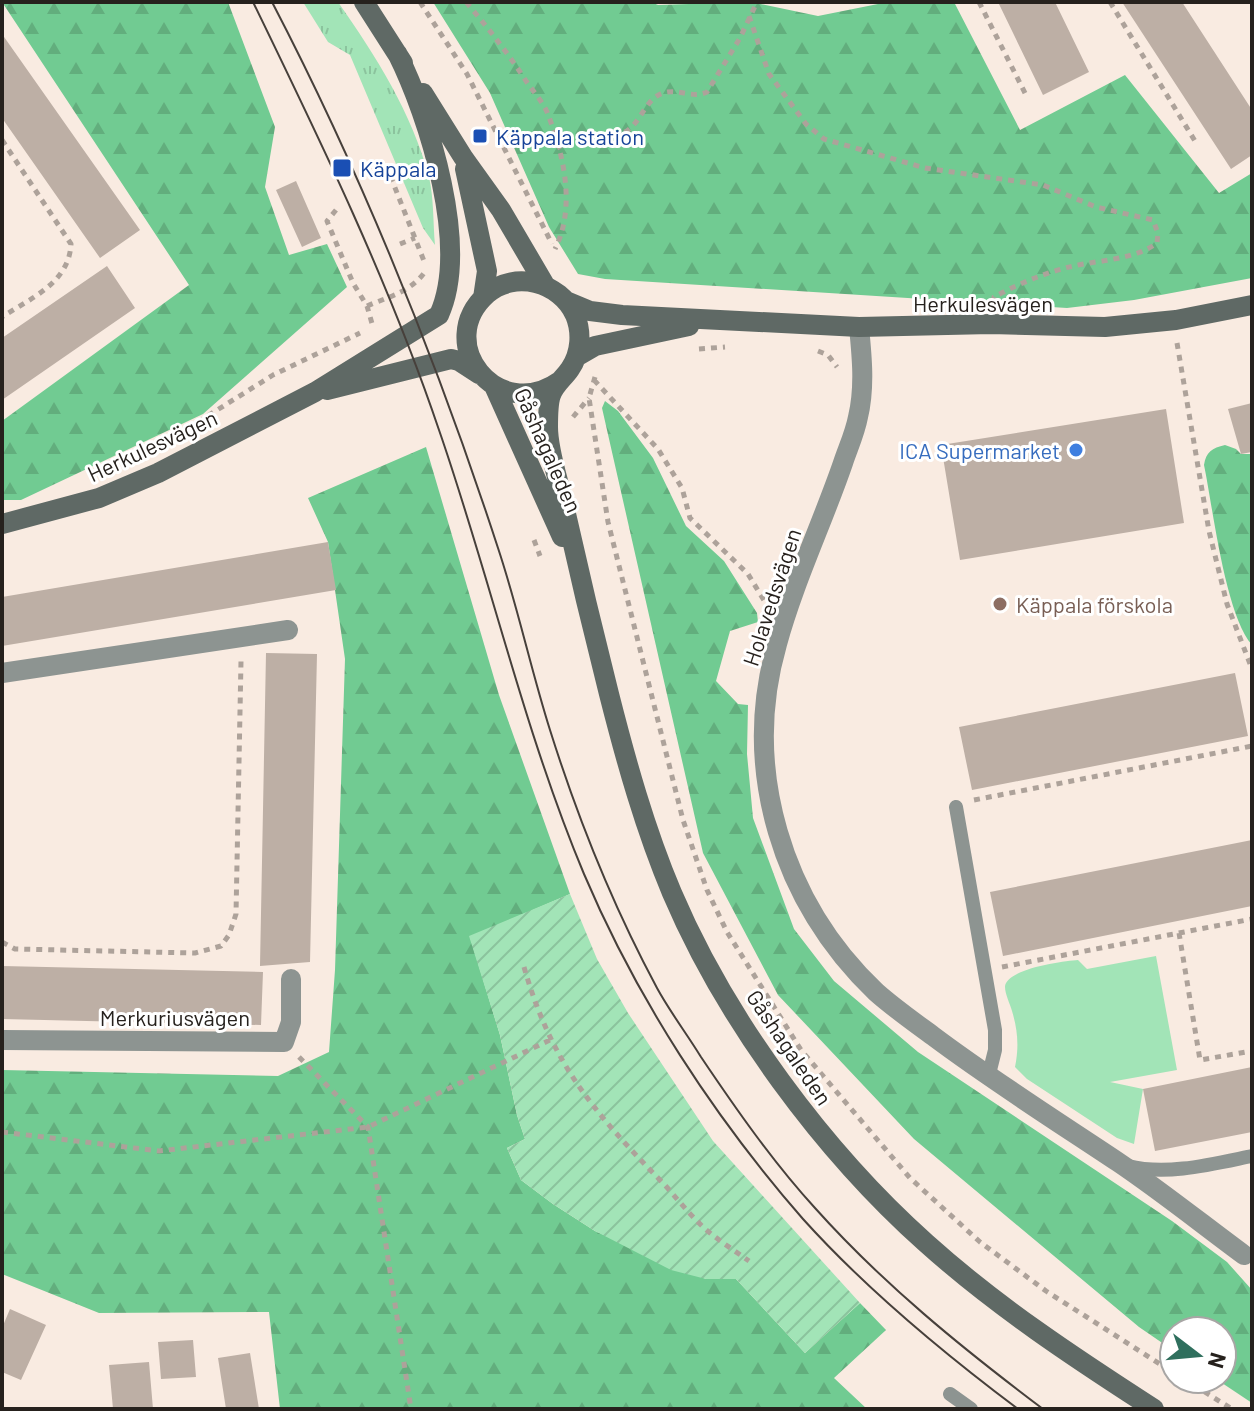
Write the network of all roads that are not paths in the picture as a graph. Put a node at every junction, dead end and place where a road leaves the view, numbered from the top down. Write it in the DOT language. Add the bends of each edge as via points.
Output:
graph roads {
  1 [pos="364,2"];
  2 [pos="397,53"];
  3 [pos="463,157"];
  4 [pos="545,285"];
  5 [pos="566,301"];
  6 [pos="479,303"];
  7 [pos="1252,305"];
  8 [pos="439,315"];
  9 [pos="713,321"];
  10 [pos="859,327"];
  11 [pos="576,357"];
  12 [pos="560,381"];
  13 [pos="489,382"];
  14 [pos="315,392"];
  15 [pos="2,524"];
  16 [pos="580,577"];
  17 [pos="288,630"];
  18 [pos="2,673"];
  19 [pos="956,807"];
  20 [pos="291,979"];
  21 [pos="2,1040"];
  22 [pos="988,1078"];
  23 [pos="1252,1156"];
  24 [pos="1120,1163"];
  25 [pos="1244,1255"];
  26 [pos="950,1394"];
  27 [pos="971,1409"];
  28 [pos="1154,1409"];
  1 -- 2 [label="main road, Gåshagaleden"];
  2 -- 3 [label="main road, Gåshagaleden"];
  2 -- 8 [label="main road" via="422,112 445,210 450,277"];
  3 -- 4 [label="main road, Gåshagaleden"];
  3 -- 6 [label="main road, Gåshagaleden" via="487,271"];
  4 -- 5 [label="main road, Gåshagaleden"];
  4 -- 6 [label="main road" via="517,281 497,287"];
  5 -- 9 [label="main road, Herkulesvägen" via="590,311"];
  5 -- 11 [label="main road" via="579,331"];
  6 -- 8 [label="main road, Herkulesvägen"];
  6 -- 13 [label="main road, Gåshagaleden" via="467,329 467,344 470,358"];
  7 -- 10 [label="main road, Herkulesvägen" via="1105,327"];
  8 -- 14 [label="main road, Herkulesvägen"];
  9 -- 10 [label="main road, Herkulesvägen"];
  9 -- 11 [label="main road, Herkulesvägen" via="595,346"];
  10 -- 22 [label="street, Holavedsvägen" via="858,419 770,671 763,757 768,799 797,882 848,963 898,1011"];
  11 -- 12 [label="main road, Gåshagaleden"];
  12 -- 13 [label="main road, Gåshagaleden" via="526,394"];
  12 -- 16 [label="main road, Gåshagaleden" via="550,396 548,432"];
  13 -- 14 [label="main road, Herkulesvägen" via="451,359"];
  13 -- 16 [label="main road, Gåshagaleden"];
  14 -- 15 [label="main road, Herkulesvägen" via="124,489"];
  16 -- 28 [label="main road, Gåshagaleden" via="643,817 710,970 752,1037 808,1117 927,1244 1066,1353"];
  17 -- 18 [label="street"];
  19 -- 22 [label="lane" via="996,1040"];
  20 -- 21 [label="street, Merkuriusvägen" via="291,1022 284,1042"];
  22 -- 24 [label="street, Holavedsvägen"];
  23 -- 24 [label="lane, Holavedsvägen" via="1154,1170"];
  24 -- 25 [label="street, Holavedsvägen"];
  26 -- 27 [label="lane"];
}
